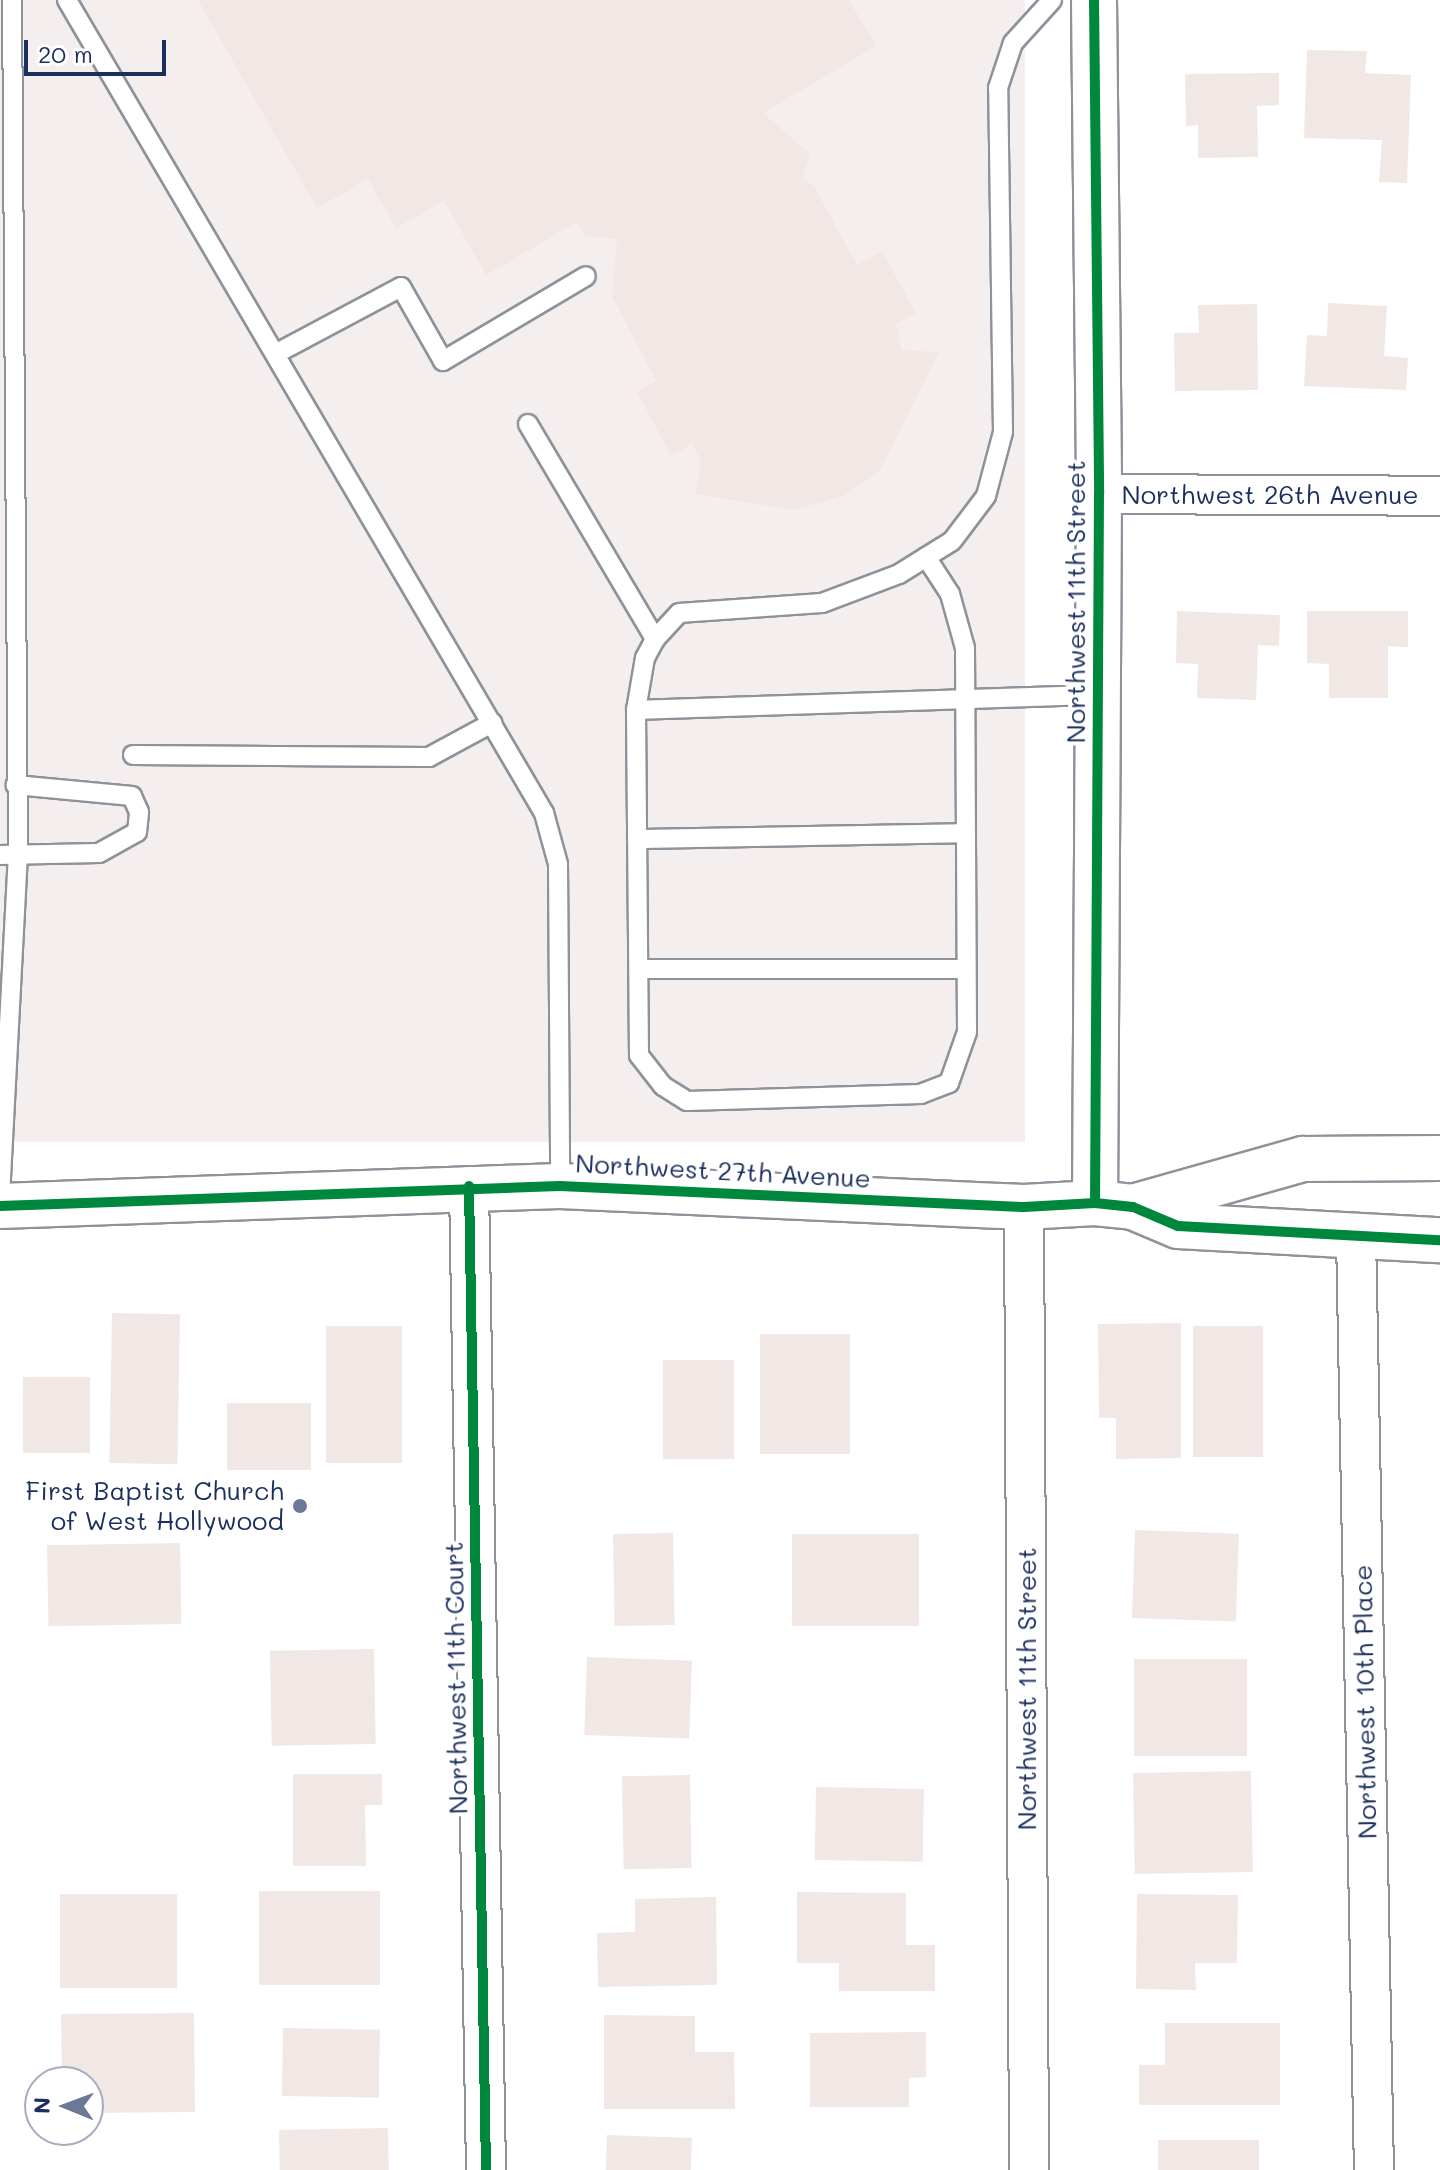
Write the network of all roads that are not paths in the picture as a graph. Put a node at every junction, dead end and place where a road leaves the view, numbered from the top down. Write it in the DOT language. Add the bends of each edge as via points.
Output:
graph roads {
  1 [pos="12,0"];
  2 [pos="67,0"];
  3 [pos="1052,0"];
  4 [pos="1094,0"];
  5 [pos="586,276"];
  6 [pos="277,353"];
  7 [pos="528,424"];
  8 [pos="1099,494"];
  9 [pos="1440,496"];
  10 [pos="926,557"];
  11 [pos="655,639"];
  12 [pos="1098,695"];
  13 [pos="966,699"];
  14 [pos="636,710"];
  15 [pos="492,723"];
  16 [pos="133,755"];
  17 [pos="16,785"];
  18 [pos="966,833"];
  19 [pos="637,839"];
  20 [pos="9,855"];
  21 [pos="639,969"];
  22 [pos="966,969"];
  23 [pos="1440,1158"];
  24 [pos="469,1186"];
  25 [pos="560,1186"];
  26 [pos="0,1197"];
  27 [pos="1114,1205"];
  28 [pos="0,1206"];
  29 [pos="1024,1207"];
  30 [pos="1356,1235"];
  31 [pos="1440,1240"];
  32 [pos="486,2170"];
  33 [pos="1029,2170"];
  34 [pos="1374,2170"];
  1 -- 17 [label="lane"];
  2 -- 6 [label="lane"];
  3 -- 10 [label="lane" via="1013,43 998,88 1003,432 986,496 952,541"];
  4 -- 8 [label="street, Northwest 11th Street"];
  5 -- 6 [label="lane" via="443,361 401,287"];
  6 -- 15 [label="lane"];
  7 -- 11 [label="lane"];
  8 -- 9 [label="street, Northwest 26th Avenue"];
  8 -- 12 [label="street, Northwest 11th Street"];
  10 -- 11 [label="lane" via="899,574 822,603 679,613"];
  10 -- 13 [label="lane" via="950,594 965,648"];
  11 -- 14 [label="lane" via="645,658"];
  12 -- 13 [label="lane"];
  12 -- 27 [label="street, Northwest 11th Street"];
  13 -- 14 [label="lane"];
  13 -- 18 [label="lane"];
  14 -- 19 [label="lane"];
  15 -- 16 [label="lane" via="429,757"];
  15 -- 25 [label="lane" via="544,813 558,864"];
  17 -- 20 [label="lane"];
  17 -- 20 [label="lane" via="114,790 132,796 139,812 137,832 99,853"];
  18 -- 19 [label="lane"];
  18 -- 22 [label="lane"];
  19 -- 21 [label="lane"];
  20 -- 26 [label="lane"];
  21 -- 22 [label="lane"];
  21 -- 22 [label="lane" via="639,1055 663,1086 687,1101 921,1094 949,1083 967,1032"];
  23 -- 27 [label="street, Northwest 27th Avenue" via="1303,1159"];
  24 -- 25 [label="street, Northwest 27th Avenue"];
  24 -- 28 [label="street, Northwest 27th Avenue"];
  24 -- 32 [label="street, Northwest 11th Court"];
  25 -- 29 [label="street, Northwest 27th Avenue"];
  27 -- 29 [label="street, Northwest 27th Avenue"];
  27 -- 30 [label="street, Northwest 27th Avenue" via="1178,1226"];
  29 -- 33 [label="street, Northwest 11th Street"];
  30 -- 31 [label="street, Northwest 27th Avenue"];
  30 -- 34 [label="street, Northwest 10th Place"];
}
